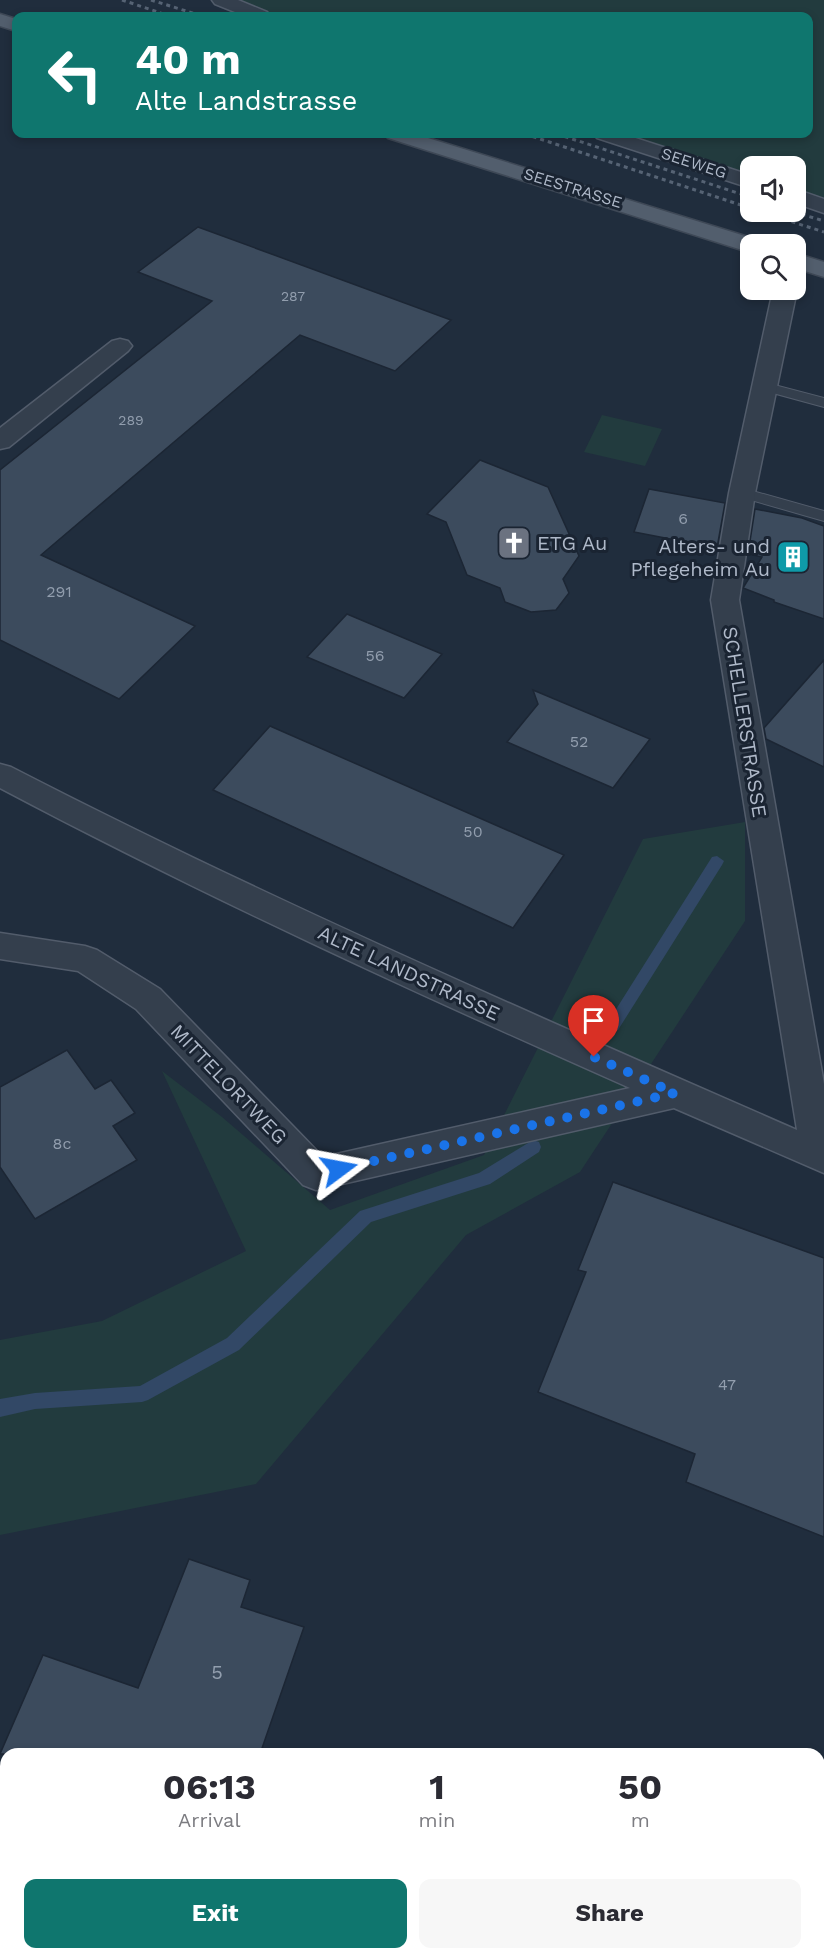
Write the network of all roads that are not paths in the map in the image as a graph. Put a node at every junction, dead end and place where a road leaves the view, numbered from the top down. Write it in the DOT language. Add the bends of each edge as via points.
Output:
graph roads {
  1 [pos="222,0"];
  2 [pos="250,12"];
  3 [pos="408,138"];
  4 [pos="616,138"];
  5 [pos="740,179"];
  6 [pos="806,200"];
  7 [pos="824,206"];
  8 [pos="740,242"];
  9 [pos="806,264"];
  10 [pos="824,270"];
  11 [pos="783,300"];
  12 [pos="120,346"];
  13 [pos="763,387"];
  14 [pos="824,403"];
  15 [pos="0,441"];
  16 [pos="742,493"];
  17 [pos="824,516"];
  18 [pos="0,775"];
  19 [pos="0,946"];
  20 [pos="675,1093"];
  21 [pos="821,1157"];
  1 -- 2 [label="street"];
  3 -- 8 [label="main road, SEESTRASSE"];
  4 -- 5 [label="street, SEEWEG"];
  6 -- 7 [label="street"];
  9 -- 10 [label="main road"];
  11 -- 13 [label="street, SCHELLERSTRASSE"];
  12 -- 15 [label="street"];
  13 -- 14 [label="lane"];
  13 -- 16 [label="street, SCHELLERSTRASSE"];
  16 -- 17 [label="lane"];
  16 -- 21 [label="street, SCHELLERSTRASSE" via="725,600"];
  18 -- 20 [label="street, ALTE LANDSTRASSE" via="157,855"];
  19 -- 20 [label="street, MITTELORTWEG" via="85,959 148,999 316,1174"];
  20 -- 21 [label="street, ALTE LANDSTRASSE"];
}
